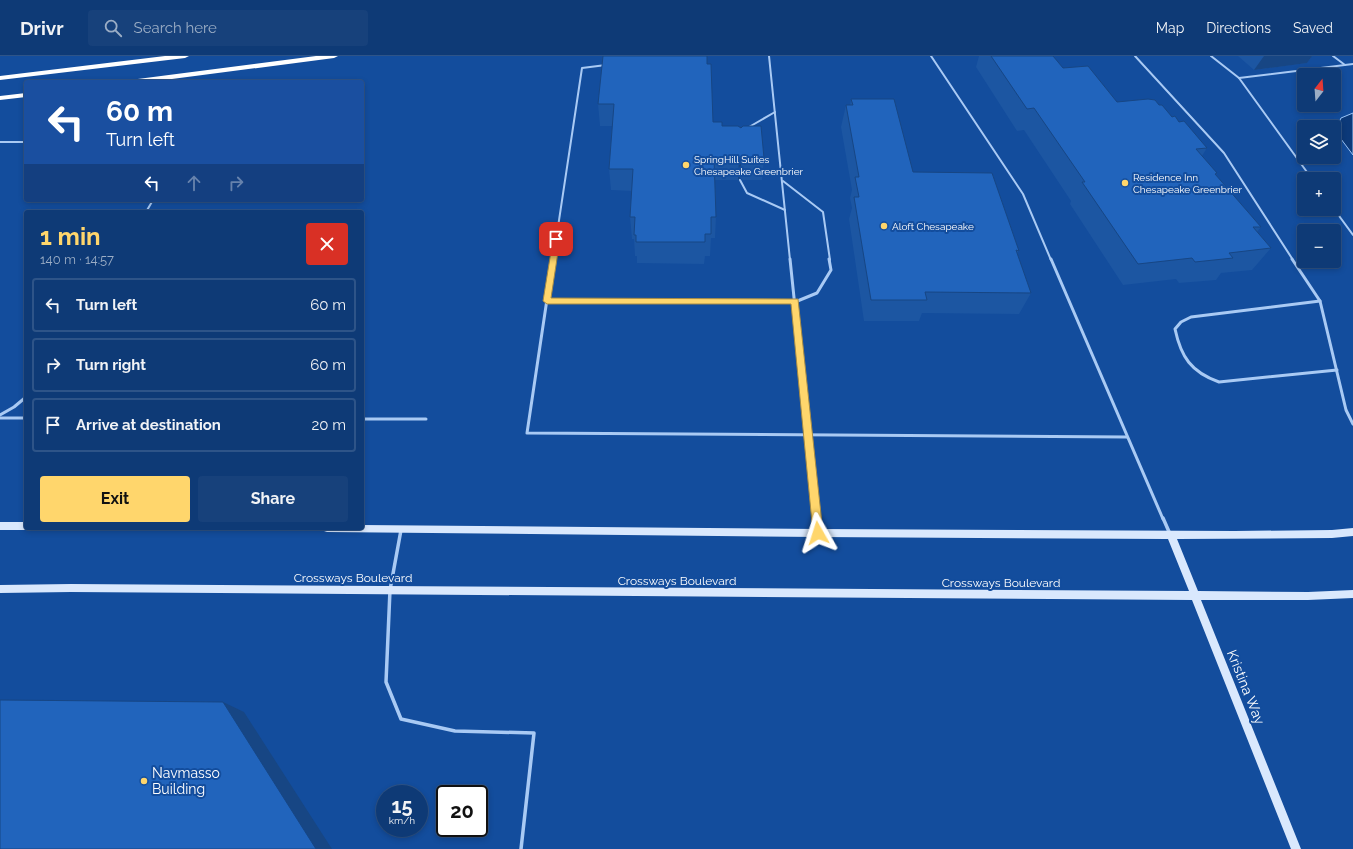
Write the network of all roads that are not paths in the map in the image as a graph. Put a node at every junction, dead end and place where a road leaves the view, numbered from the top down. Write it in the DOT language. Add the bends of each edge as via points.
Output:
graph roads {
  1 [pos="184,56"];
  2 [pos="334,56"];
  3 [pos="769,56"];
  4 [pos="931,56"];
  5 [pos="1135,56"];
  6 [pos="1211,56"];
  7 [pos="1333,56"];
  8 [pos="611,64"];
  9 [pos="1353,64"];
  10 [pos="1345,65"];
  11 [pos="0,78"];
  12 [pos="1240,78"];
  13 [pos="146,80"];
  14 [pos="24,95"];
  15 [pos="0,98"];
  16 [pos="775,112"];
  17 [pos="747,128"];
  18 [pos="0,142"];
  19 [pos="24,142"];
  20 [pos="1307,172"];
  21 [pos="740,180"];
  22 [pos="782,181"];
  23 [pos="785,210"];
  24 [pos="1339,216"];
  25 [pos="1353,236"];
  26 [pos="547,301"];
  27 [pos="1320,301"];
  28 [pos="795,302"];
  29 [pos="1336,370"];
  30 [pos="24,399"];
  31 [pos="0,415"];
  32 [pos="0,418"];
  33 [pos="24,418"];
  34 [pos="364,419"];
  35 [pos="426,419"];
  36 [pos="1353,424"];
  37 [pos="809,436"];
  38 [pos="1127,437"];
  39 [pos="0,526"];
  40 [pos="24,526"];
  41 [pos="364,528"];
  42 [pos="401,528"];
  43 [pos="1353,532"];
  44 [pos="818,533"];
  45 [pos="1171,535"];
  46 [pos="0,589"];
  47 [pos="390,590"];
  48 [pos="1353,594"];
  49 [pos="1195,596"];
  50 [pos="521,849"];
  51 [pos="1296,849"];
  1 -- 11 [label="highway"];
  2 -- 13 [label="highway"];
  3 -- 16 [label="lane"];
  4 -- 38 [label="lane" via="1023,194"];
  5 -- 27 [label="lane" via="1224,153"];
  6 -- 12 [label="lane"];
  7 -- 10 [label="lane"];
  8 -- 26 [label="lane" via="582,68"];
  9 -- 10 [label="lane"];
  10 -- 12 [label="lane"];
  12 -- 20 [label="lane"];
  14 -- 15 [label="highway"];
  16 -- 17 [label="lane"];
  16 -- 22 [label="lane"];
  18 -- 19 [label="lane"];
  21 -- 23 [label="lane" via="747,192"];
  22 -- 23 [label="lane"];
  22 -- 28 [label="lane" via="823,212 831,270 817,293"];
  23 -- 28 [label="lane"];
  24 -- 25 [label="lane"];
  26 -- 28 [label="lane"];
  26 -- 37 [label="lane" via="527,433"];
  27 -- 29 [label="lane"];
  27 -- 29 [label="lane" via="1191,317 1175,329 1178,346 1189,365 1205,377 1219,382"];
  28 -- 37 [label="lane"];
  29 -- 36 [label="lane" via="1346,410"];
  30 -- 31 [label="lane"];
  32 -- 33 [label="lane"];
  34 -- 35 [label="lane"];
  37 -- 38 [label="lane"];
  37 -- 44 [label="lane"];
  38 -- 45 [label="lane"];
  39 -- 40 [label="street"];
  41 -- 42 [label="street"];
  42 -- 44 [label="street"];
  42 -- 47 [label="lane"];
  43 -- 45 [label="street"];
  44 -- 45 [label="street"];
  45 -- 49 [label="street, Kristina Way"];
  46 -- 47 [label="street, Crossways Boulevard"];
  47 -- 49 [label="street, Crossways Boulevard"];
  47 -- 50 [label="lane" via="386,682 401,719 455,731 534,734"];
  48 -- 49 [label="street, Crossways Boulevard"];
  49 -- 51 [label="street, Kristina Way"];
}
